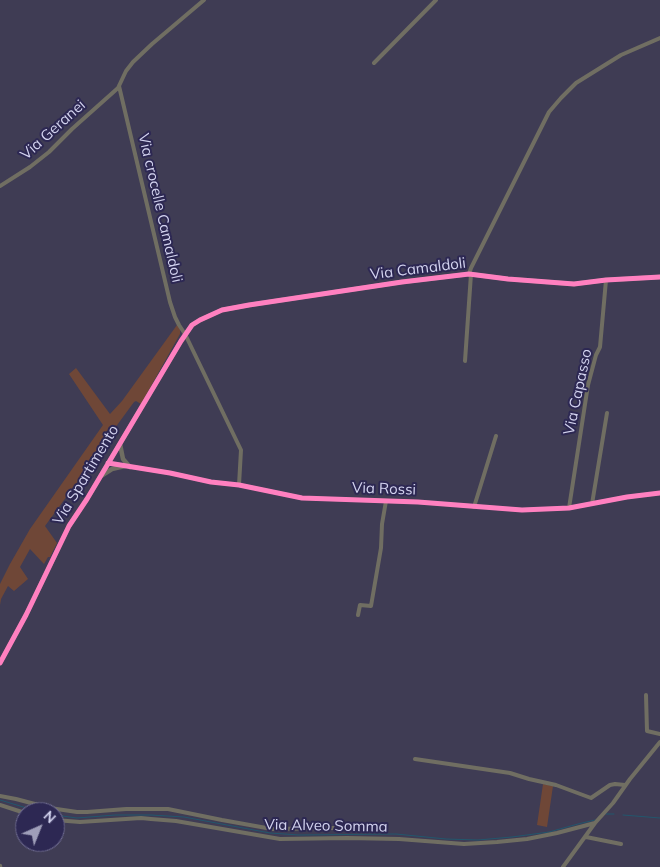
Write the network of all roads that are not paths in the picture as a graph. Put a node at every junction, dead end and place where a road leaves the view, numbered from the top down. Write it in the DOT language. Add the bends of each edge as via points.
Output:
graph roads {
  1 [pos="204,0"];
  2 [pos="436,0"];
  3 [pos="660,38"];
  4 [pos="374,63"];
  5 [pos="118,87"];
  6 [pos="0,186"];
  7 [pos="470,274"];
  8 [pos="660,277"];
  9 [pos="606,280"];
  10 [pos="186,333"];
  11 [pos="465,361"];
  12 [pos="607,413"];
  13 [pos="496,436"];
  14 [pos="120,443"];
  15 [pos="108,463"];
  16 [pos="128,467"];
  17 [pos="100,477"];
  18 [pos="239,485"];
  19 [pos="660,493"];
  20 [pos="386,500"];
  21 [pos="592,504"];
  22 [pos="474,507"];
  23 [pos="569,508"];
  24 [pos="358,615"];
  25 [pos="0,662"];
  26 [pos="646,696"];
  27 [pos="660,734"];
  28 [pos="660,742"];
  29 [pos="414,759"];
  30 [pos="625,785"];
  31 [pos="0,796"];
  32 [pos="0,805"];
  33 [pos="15,809"];
  34 [pos="65,821"];
  35 [pos="595,823"];
  36 [pos="335,828"];
  37 [pos="586,837"];
  38 [pos="621,844"];
  39 [pos="564,867"];
  1 -- 5 [label="street, Via Geranei" via="133,62"];
  2 -- 4 [label="street"];
  3 -- 7 [label="street" via="621,55 576,83 549,112 470,268"];
  5 -- 6 [label="street, Via Geranei" via="43,157"];
  5 -- 10 [label="street, Via crocelle Camaldoli" via="170,302"];
  7 -- 9 [label="street, Via Camaldoli" via="574,284"];
  7 -- 10 [label="street, Via Camaldoli" via="222,310 200,320"];
  7 -- 11 [label="street"];
  8 -- 9 [label="street, Via Camaldoli"];
  9 -- 23 [label="street, Via Capasso" via="600,347 587,392"];
  10 -- 14 [label="street, Via Spartimento"];
  10 -- 18 [label="street, Via crocelle Camaldoli" via="241,450"];
  12 -- 21 [label="street"];
  13 -- 22 [label="street"];
  14 -- 15 [label="street, Via Spartimento"];
  14 -- 16 [label="street"];
  15 -- 16 [label="street, Via Rossi"];
  15 -- 17 [label="street, Via Spartimento"];
  16 -- 17 [label="street" via="112,469"];
  16 -- 18 [label="street, Via Rossi"];
  17 -- 25 [label="street, Via Spartimento" via="65,534"];
  18 -- 20 [label="street, Via Rossi" via="302,498"];
  19 -- 21 [label="street, Via Rossi"];
  20 -- 22 [label="street, Via Rossi"];
  20 -- 24 [label="street, Via Rossi" via="371,606 360,605"];
  21 -- 23 [label="street, Via Rossi"];
  22 -- 23 [label="street, Via Rossi"];
  26 -- 27 [label="street" via="647,731"];
  28 -- 30 [label="street"];
  29 -- 30 [label="street" via="510,773 592,798 610,785"];
  30 -- 35 [label="street"];
  31 -- 36 [label="street" via="77,812 168,809 272,829"];
  32 -- 33 [label="street"];
  34 -- 35 [label="street, Via Alveo Somma" via="146,819 280,839 399,839 464,844 534,838"];
  35 -- 37 [label="street"];
  37 -- 38 [label="street"];
  37 -- 39 [label="street"];
}
